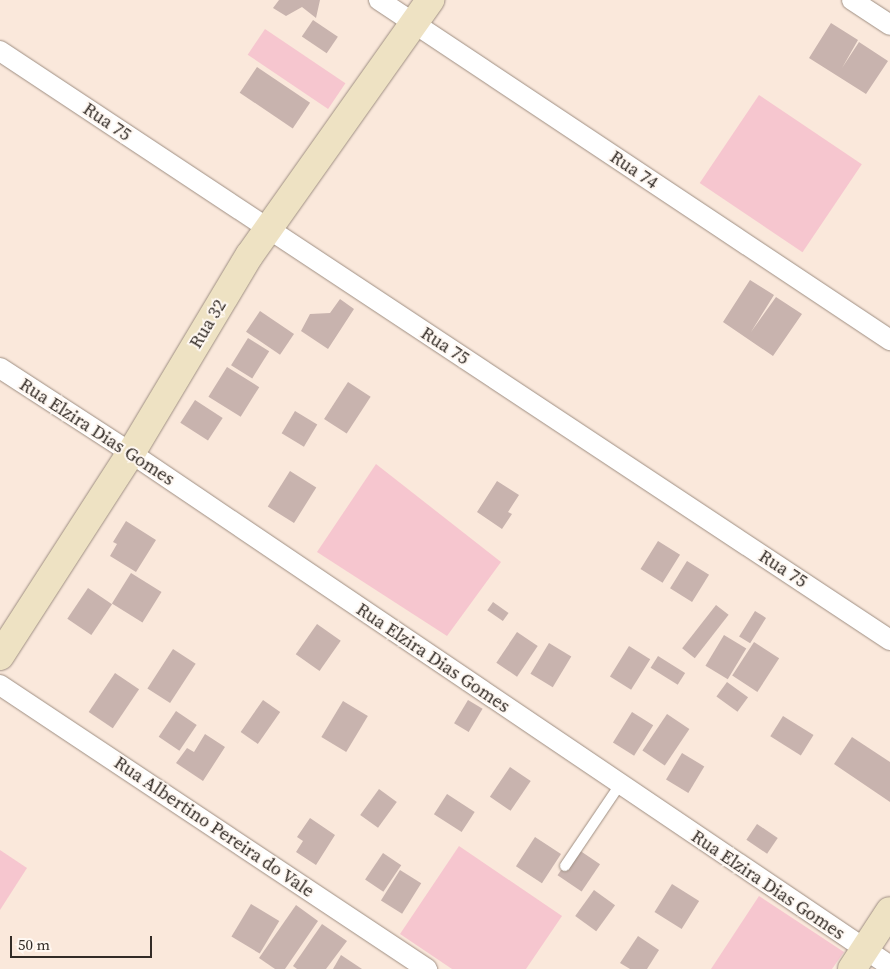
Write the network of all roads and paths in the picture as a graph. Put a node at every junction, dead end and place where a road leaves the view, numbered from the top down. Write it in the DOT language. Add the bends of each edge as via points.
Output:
graph roads {
  1 [pos="379,0"];
  2 [pos="430,0"];
  3 [pos="852,0"];
  4 [pos="414,24"];
  5 [pos="890,25"];
  6 [pos="0,51"];
  7 [pos="268,229"];
  8 [pos="890,340"];
  9 [pos="0,368"];
  10 [pos="131,453"];
  11 [pos="890,640"];
  12 [pos="0,656"];
  13 [pos="0,685"];
  14 [pos="619,786"];
  15 [pos="566,866"];
  16 [pos="890,911"];
  17 [pos="859,959"];
  18 [pos="890,966"];
  19 [pos="427,969"];
  1 -- 4 [label="street, Rua 74"];
  2 -- 4 [label="main road, Rua 32"];
  3 -- 5 [label="street"];
  4 -- 7 [label="main road, Rua 32"];
  4 -- 8 [label="street, Rua 74"];
  6 -- 7 [label="street, Rua 75"];
  7 -- 10 [label="main road, Rua 32"];
  7 -- 11 [label="street, Rua 75"];
  9 -- 10 [label="street, Rua Elzira Dias Gomes"];
  10 -- 12 [label="main road, Rua 32"];
  10 -- 14 [label="street, Rua Elzira Dias Gomes"];
  13 -- 19 [label="street, Rua Albertino Pereira do Vale"];
  14 -- 15 [label="lane"];
  14 -- 17 [label="street, Rua Elzira Dias Gomes"];
  16 -- 17 [label="main road"];
  17 -- 18 [label="street, Rua Elzira Dias Gomes"];
}
